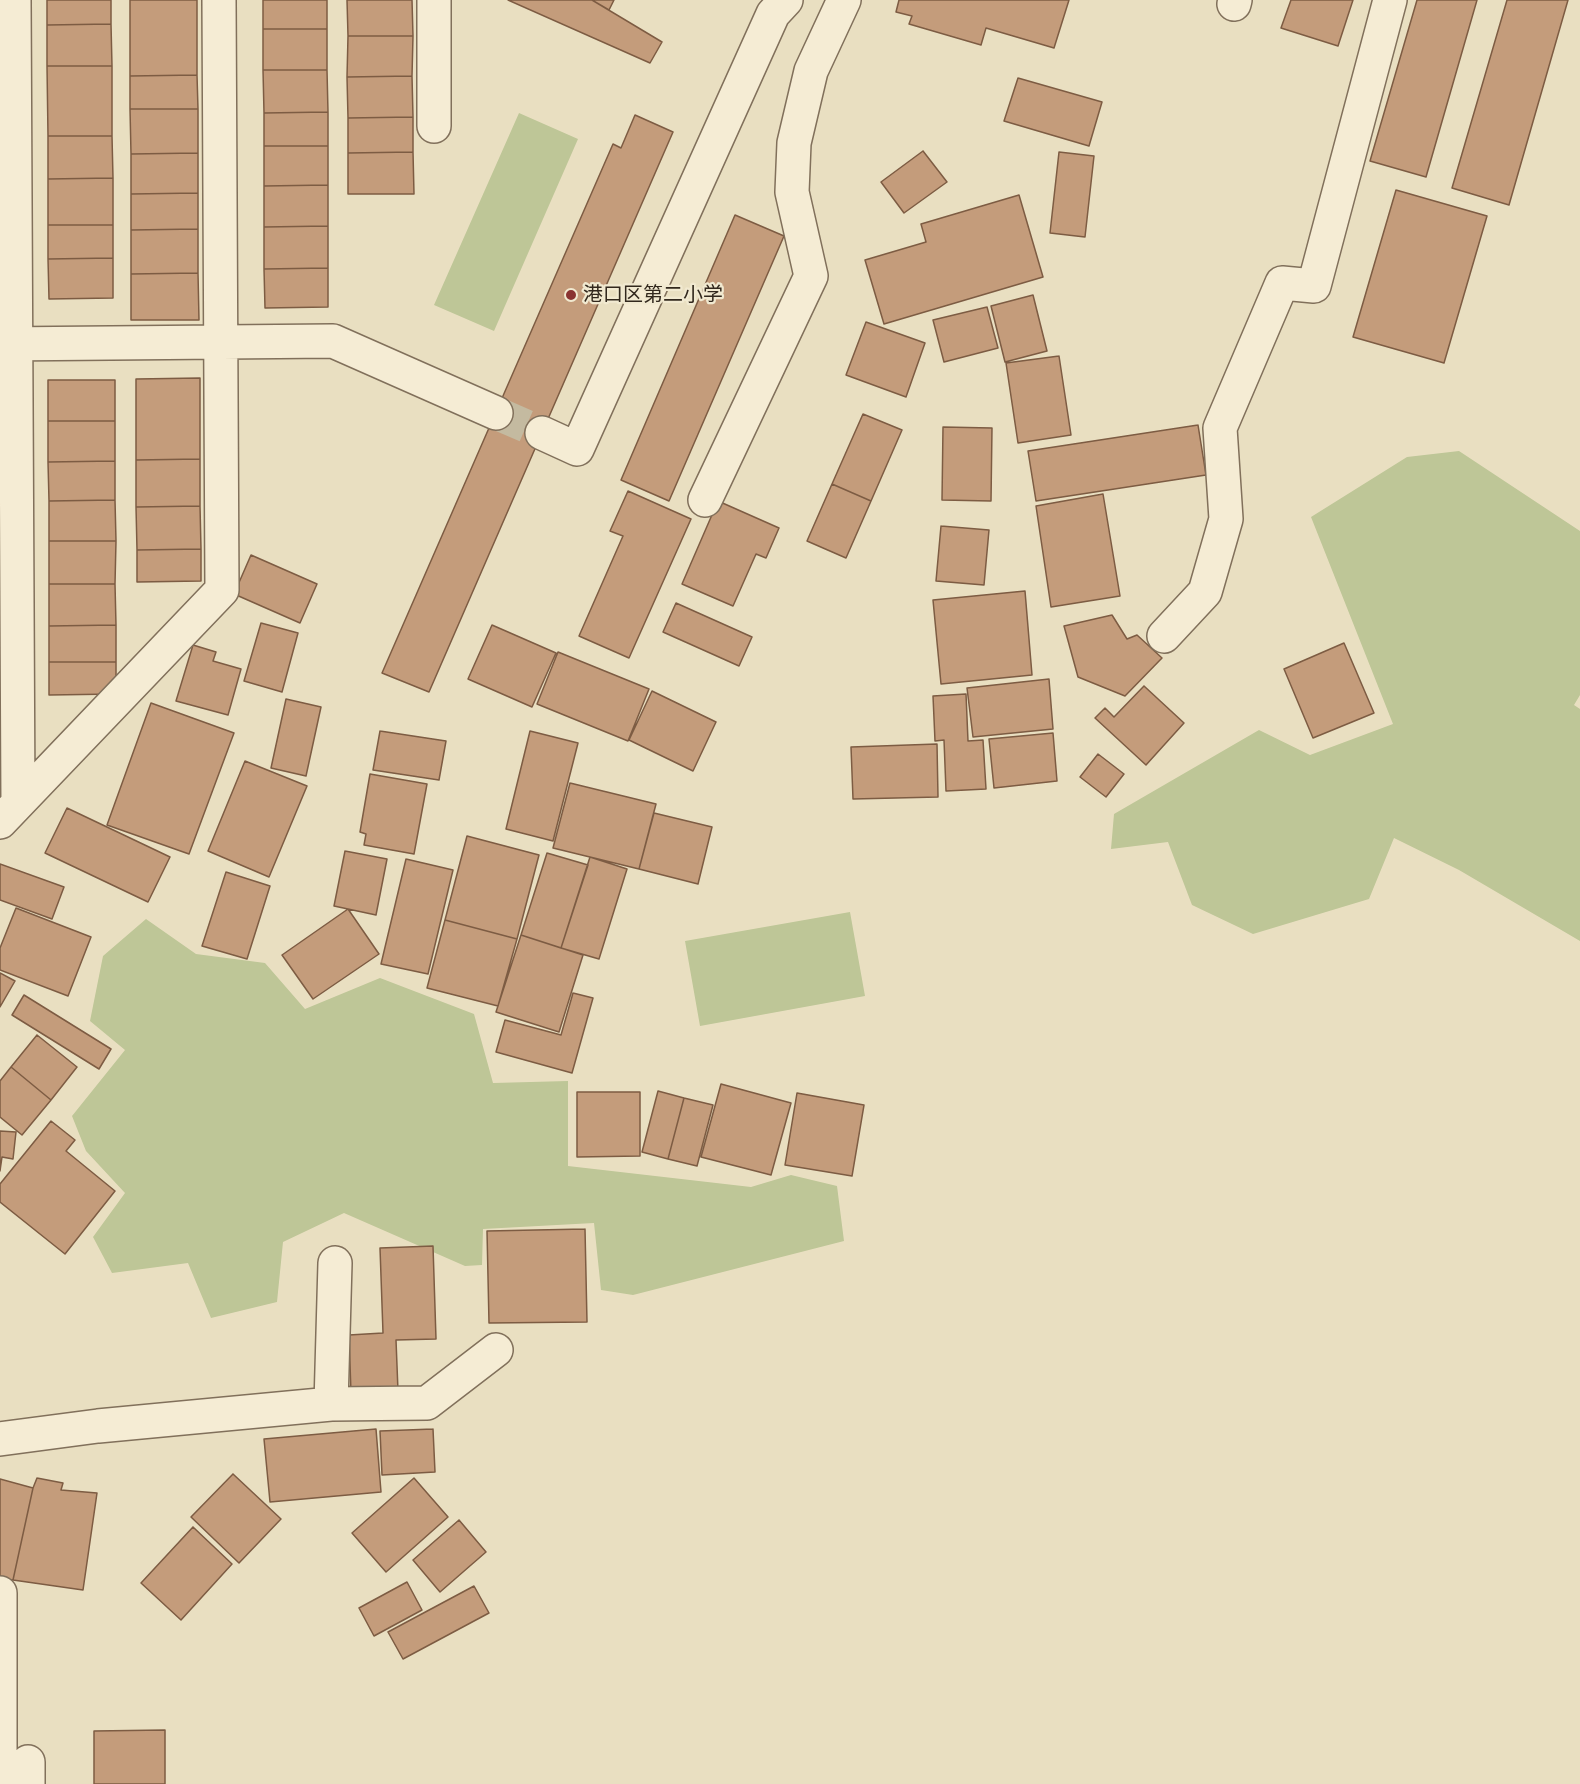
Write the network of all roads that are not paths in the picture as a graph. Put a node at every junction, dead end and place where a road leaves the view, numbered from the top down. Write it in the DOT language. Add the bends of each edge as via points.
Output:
graph roads {
  1 [pos="14,0"];
  2 [pos="219,0"];
  3 [pos="434,0"];
  4 [pos="786,0"];
  5 [pos="844,0"];
  6 [pos="1390,0"];
  7 [pos="434,126"];
  8 [pos="221,342"];
  9 [pos="8,344"];
  10 [pos="496,413"];
  11 [pos="542,433"];
  12 [pos="705,500"];
  13 [pos="1164,636"];
  14 [pos="9,813"];
  15 [pos="335,1263"];
  16 [pos="496,1350"];
  17 [pos="331,1404"];
  18 [pos="0,1439"];
  19 [pos="0,1593"];
  20 [pos="0,1784"];
  1 -- 9 [label="lane"];
  2 -- 8 [label="lane"];
  3 -- 7 [label="lane"];
  4 -- 11 [label="lane" via="773,14 577,449"];
  5 -- 12 [label="lane" via="812,70 794,142 792,192 811,276"];
  6 -- 13 [label="lane" via="1314,286 1282,283 1220,428 1226,519 1204,592"];
  8 -- 9 [label="lane"];
  8 -- 10 [label="lane" via="333,341"];
  8 -- 14 [label="lane" via="222,590"];
  9 -- 14 [label="lane"];
  15 -- 17 [label="lane"];
  16 -- 17 [label="lane" via="427,1403"];
  17 -- 18 [label="lane"];
  19 -- 20 [label="lane"];
}
